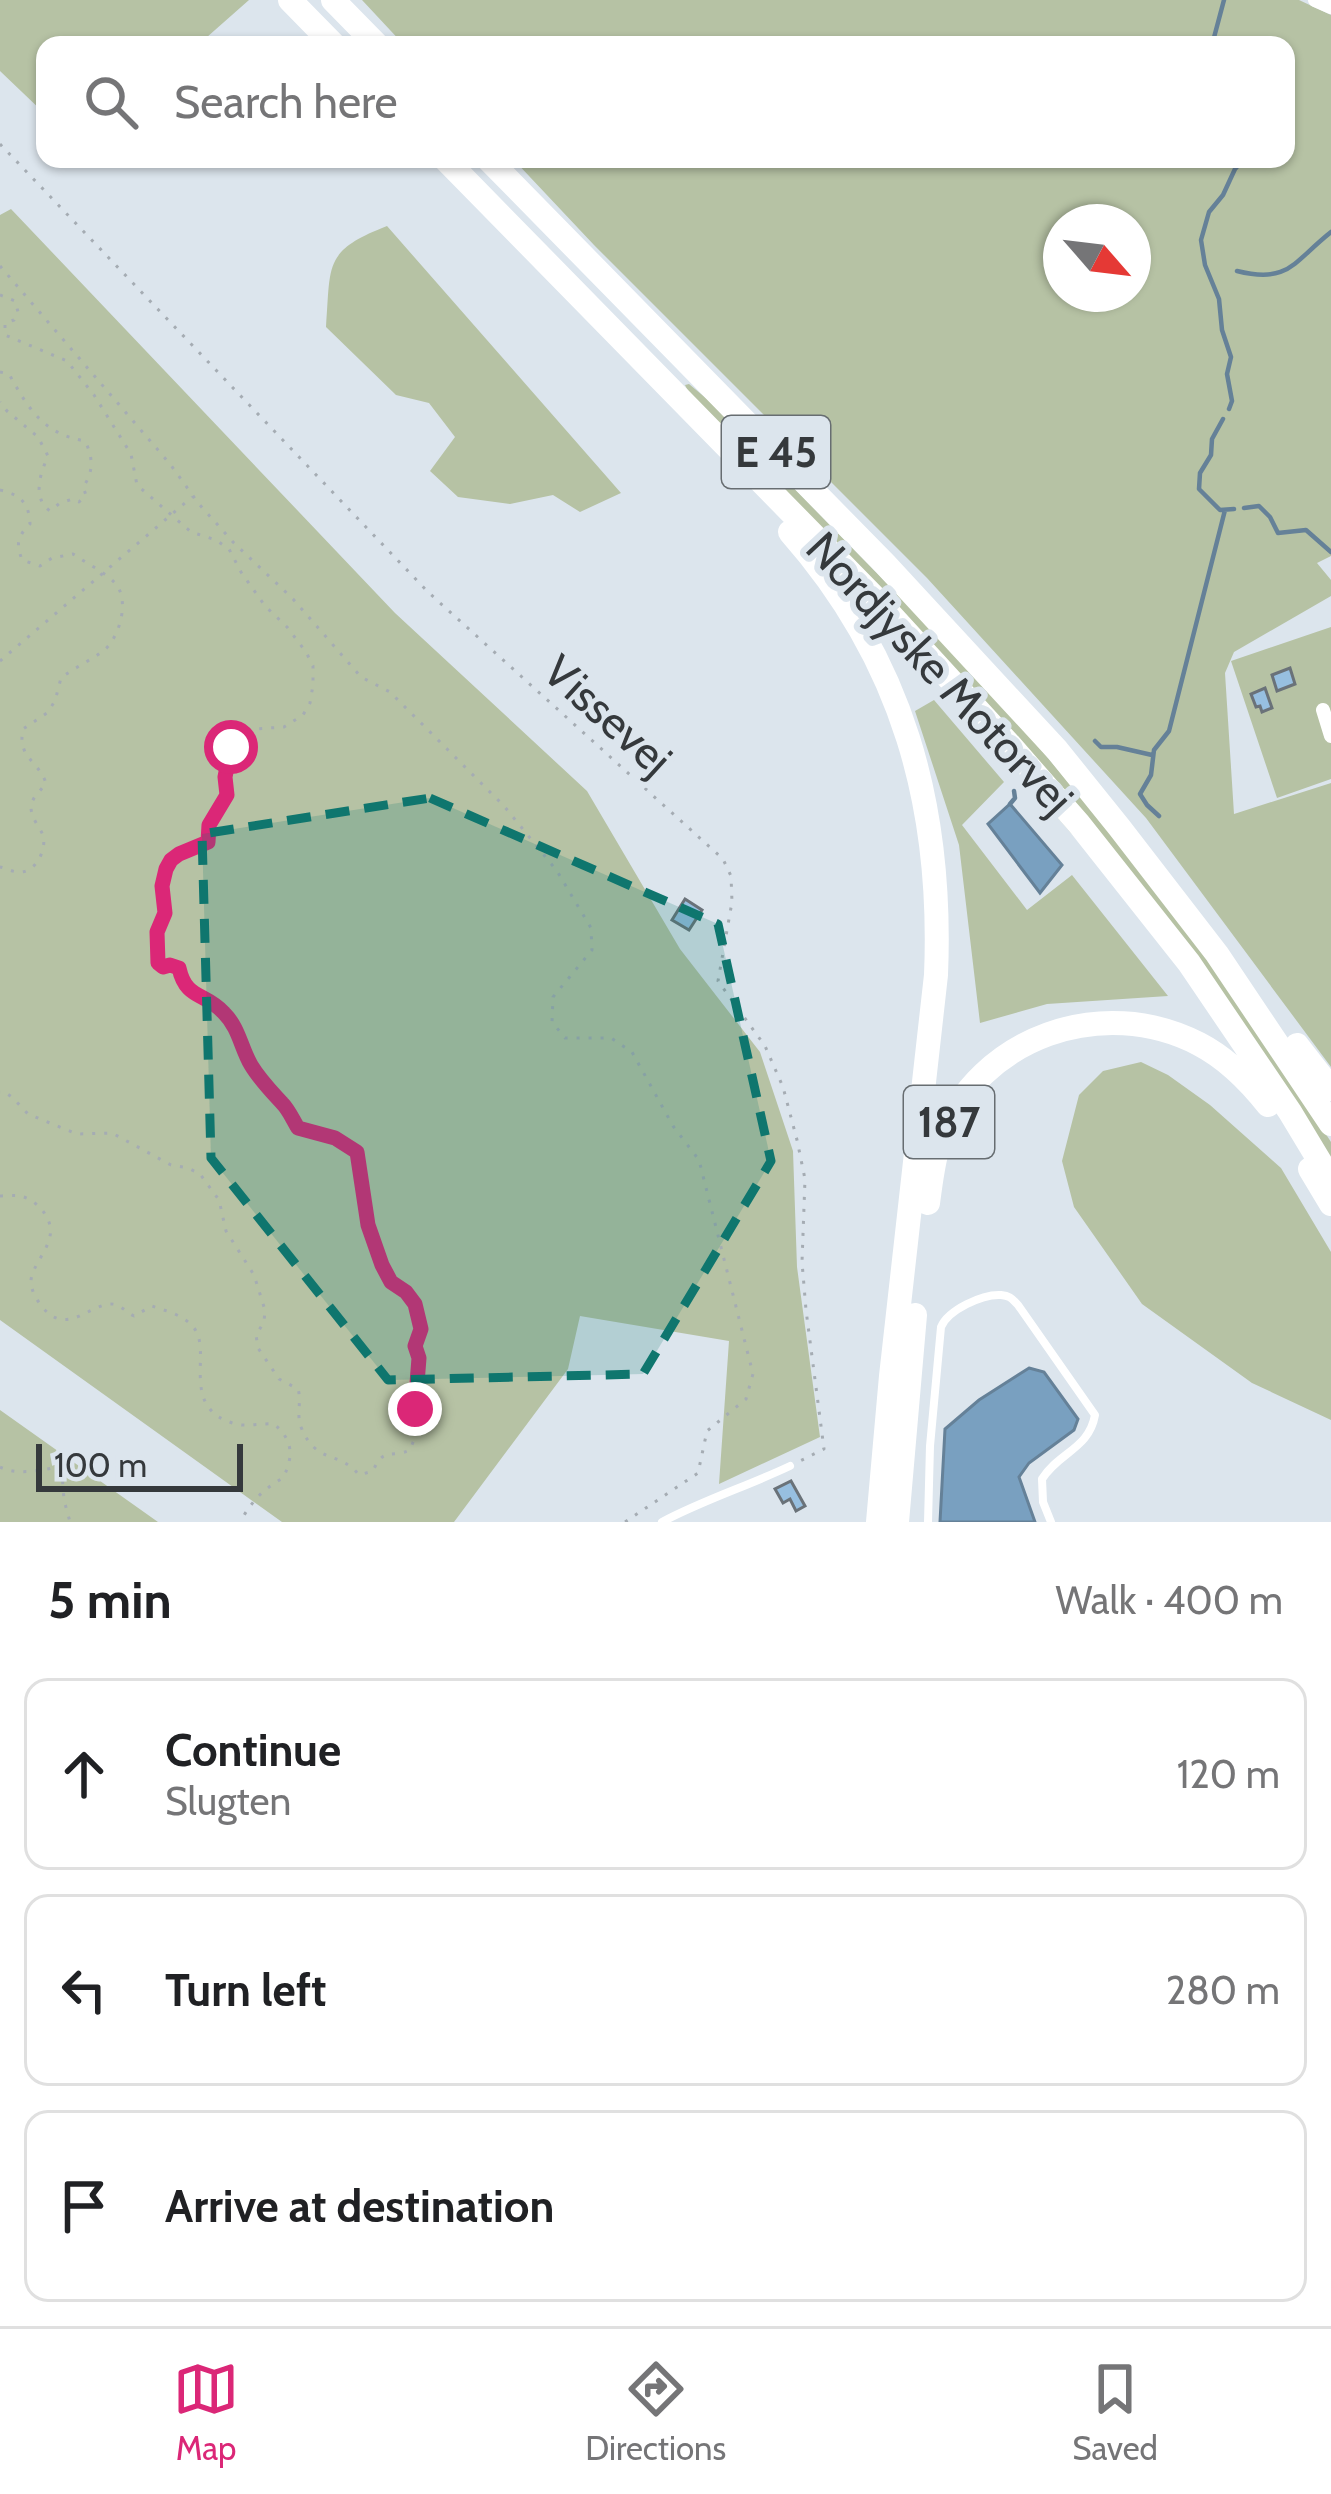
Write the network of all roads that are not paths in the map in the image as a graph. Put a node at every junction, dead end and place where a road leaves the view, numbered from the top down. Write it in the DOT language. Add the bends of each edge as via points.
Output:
graph roads {
  1 [pos="290,0"];
  2 [pos="333,0"];
  3 [pos="1315,0"];
  4 [pos="1331,8"];
  5 [pos="325,36"];
  6 [pos="368,36"];
  7 [pos="454,168"];
  8 [pos="497,168"];
  9 [pos="614,331"];
  10 [pos="1323,710"];
  11 [pos="1331,736"];
  12 [pos="1057,751"];
  13 [pos="1331,1090"];
  14 [pos="1331,1124"];
  15 [pos="1331,1180"];
  16 [pos="1331,1204"];
  17 [pos="790,1466"];
  18 [pos="662,1522"];
  19 [pos="878,1522"];
  20 [pos="897,1522"];
  21 [pos="928,1522"];
  22 [pos="1051,1522"];
  1 -- 5 [label="highway"];
  2 -- 6 [label="highway"];
  3 -- 4 [label="street"];
  7 -- 9 [label="highway, Nordjyske Motorvej / E 45"];
  8 -- 12 [label="highway, Nordjyske Motorvej / E 45"];
  9 -- 15 [label="highway, Nordjyske Motorvej / E 45" via="967,695 1078,824 1189,963"];
  9 -- 19 [label="highway, 187" via="840,595 891,690 917,767 935,865 936,975"];
  10 -- 11 [label="street"];
  12 -- 13 [label="highway" via="1186,895"];
  12 -- 14 [label="highway, Nordjyske Motorvej / E 45" via="1216,954"];
  16 -- 20 [label="highway, 187" via="1254,1087 1199,1044 1145,1025 1098,1022 1048,1033 995,1064 953,1113 932,1171"];
  17 -- 18 [label="lane"];
  21 -- 22 [label="lane" via="940,1327 949,1313 1002,1295 1018,1305 1095,1414 1086,1439 1042,1479"];
}
